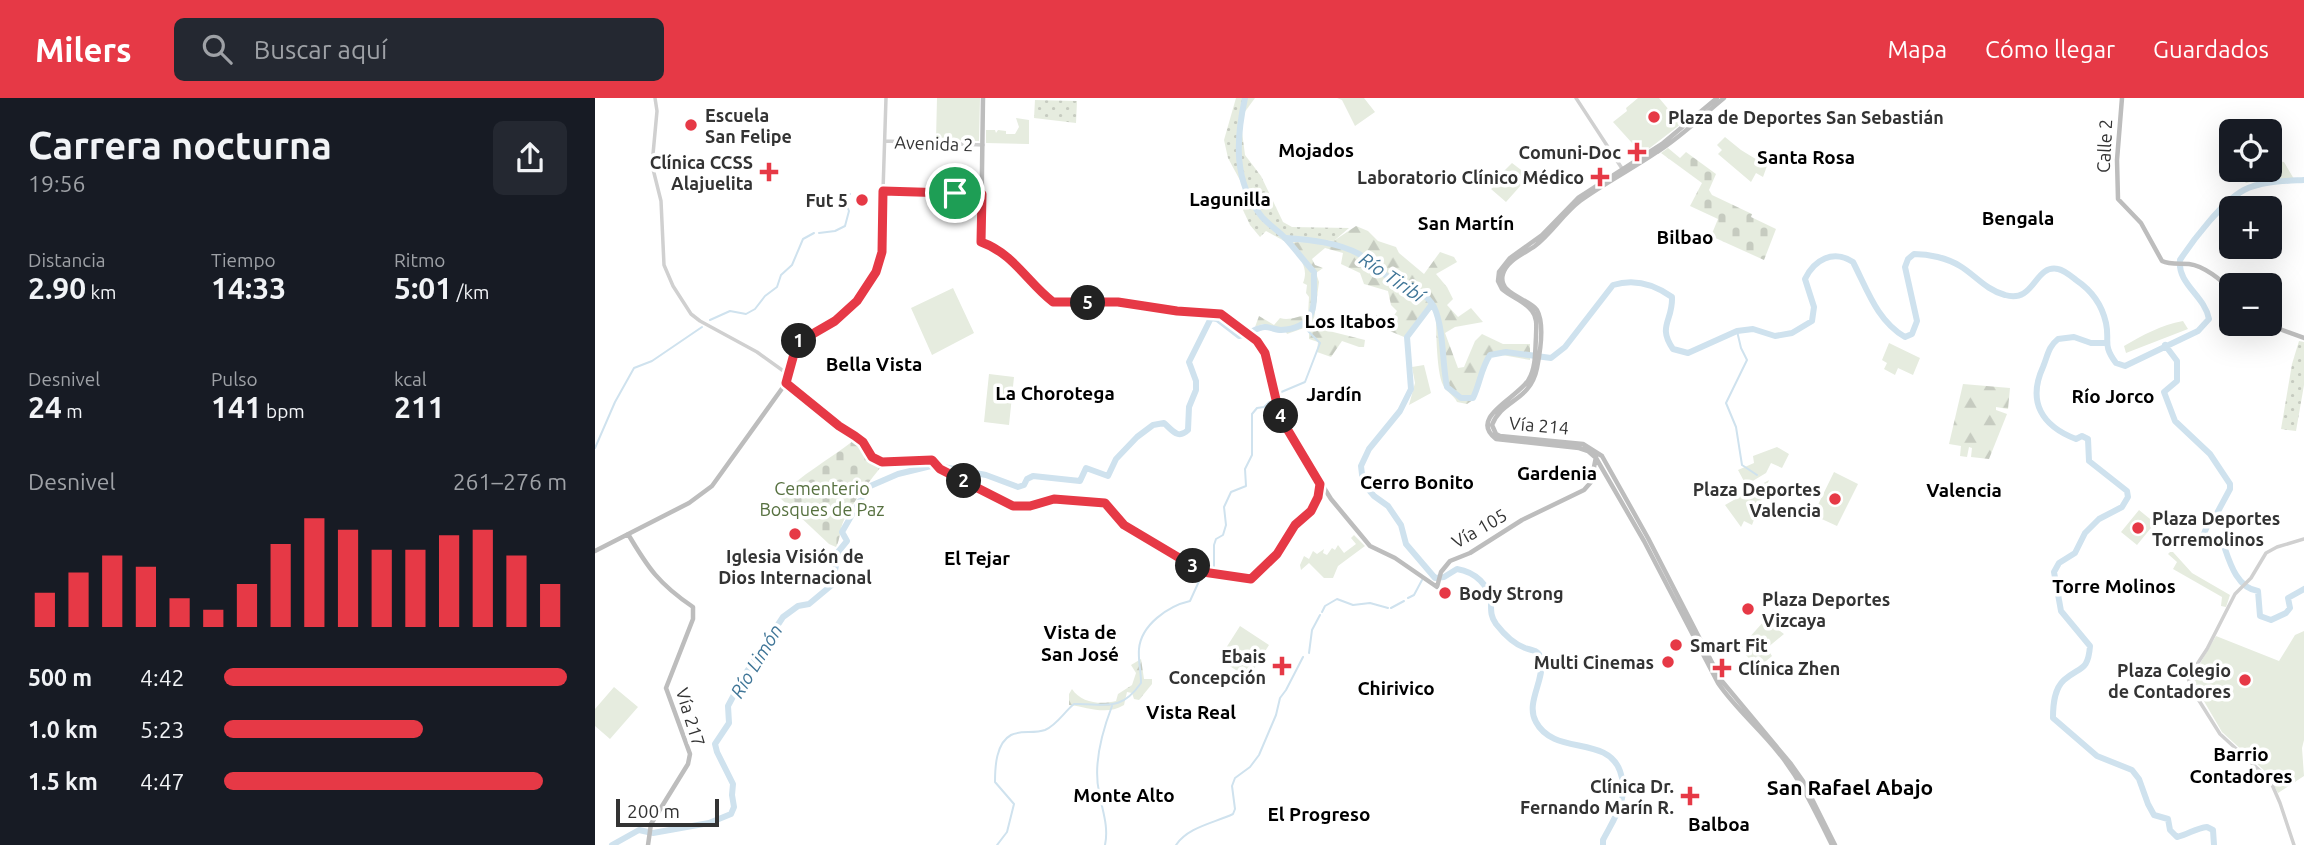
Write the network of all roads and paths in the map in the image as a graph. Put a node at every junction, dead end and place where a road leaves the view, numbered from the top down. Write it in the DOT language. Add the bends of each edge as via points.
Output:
graph roads {
  1 [pos="655,98"];
  2 [pos="886,98"];
  3 [pos="983,98"];
  4 [pos="1576,98"];
  5 [pos="1717,98"];
  6 [pos="1724,98"];
  7 [pos="2122,98"];
  8 [pos="885,141"];
  9 [pos="983,145"];
  10 [pos="1623,171"];
  11 [pos="883,191"];
  12 [pos="982,194"];
  13 [pos="2219,281"];
  14 [pos="2304,330"];
  15 [pos="2284,332"];
  16 [pos="2297,336"];
  17 [pos="2304,338"];
  18 [pos="789,374"];
  19 [pos="786,383"];
  20 [pos="1597,455"];
  21 [pos="1320,484"];
  22 [pos="628,534"];
  23 [pos="2304,539"];
  24 [pos="595,551"];
  25 [pos="648,845"];
  26 [pos="1833,845"];
  27 [pos="2294,845"];
  1 -- 18 [label="street" via="652,165 661,201 664,265 673,286 701,321"];
  2 -- 8 [label="street"];
  3 -- 9 [label="main road"];
  4 -- 10 [label="street"];
  5 -- 10 [label="main road, Vía 214"];
  6 -- 10 [label="main road, Vía 214" via="1663,148"];
  7 -- 13 [label="main road, Calle 2" via="2116,195 2144,227 2158,258 2202,268"];
  8 -- 9 [label="street, Avenida 2"];
  8 -- 11 [label="street"];
  9 -- 12 [label="main road"];
  10 -- 20 [label="main road, Vía 214" via="1580,201 1536,245 1511,262 1502,280 1539,315 1538,343 1535,378 1525,394 1500,412 1493,429 1506,437 1583,444"];
  11 -- 12 [label="main road"];
  11 -- 18 [label="main road" via="882,252 876,272 857,301 835,321 797,343"];
  12 -- 21 [label="main road, Vía 105" via="981,242 999,250 1055,303 1118,302 1221,314 1251,337 1267,356 1274,397 1286,427"];
  14 -- 15 [label="main road"];
  14 -- 16 [label="main road"];
  15 -- 16 [label="main road"];
  16 -- 17 [label="main road"];
  18 -- 19 [label="main road"];
  19 -- 21 [label="street" via="882,462 932,460 940,469 1013,506 1054,499 1099,500 1124,525 1203,572 1251,579 1311,511"];
  19 -- 22 [label="main road" via="712,486"];
  20 -- 21 [label="main road, Vía 105" via="1591,482 1584,490 1450,561 1437,587 1370,547"];
  20 -- 26 [label="main road" via="1718,683 1796,776"];
  22 -- 24 [label="main road"];
  22 -- 25 [label="main road, Vía 217" via="649,569 693,607 694,613 666,688 690,754 651,824"];
  23 -- 27 [label="street" via="2270,550 2235,594 2188,680 2220,734 2270,780"];
}
